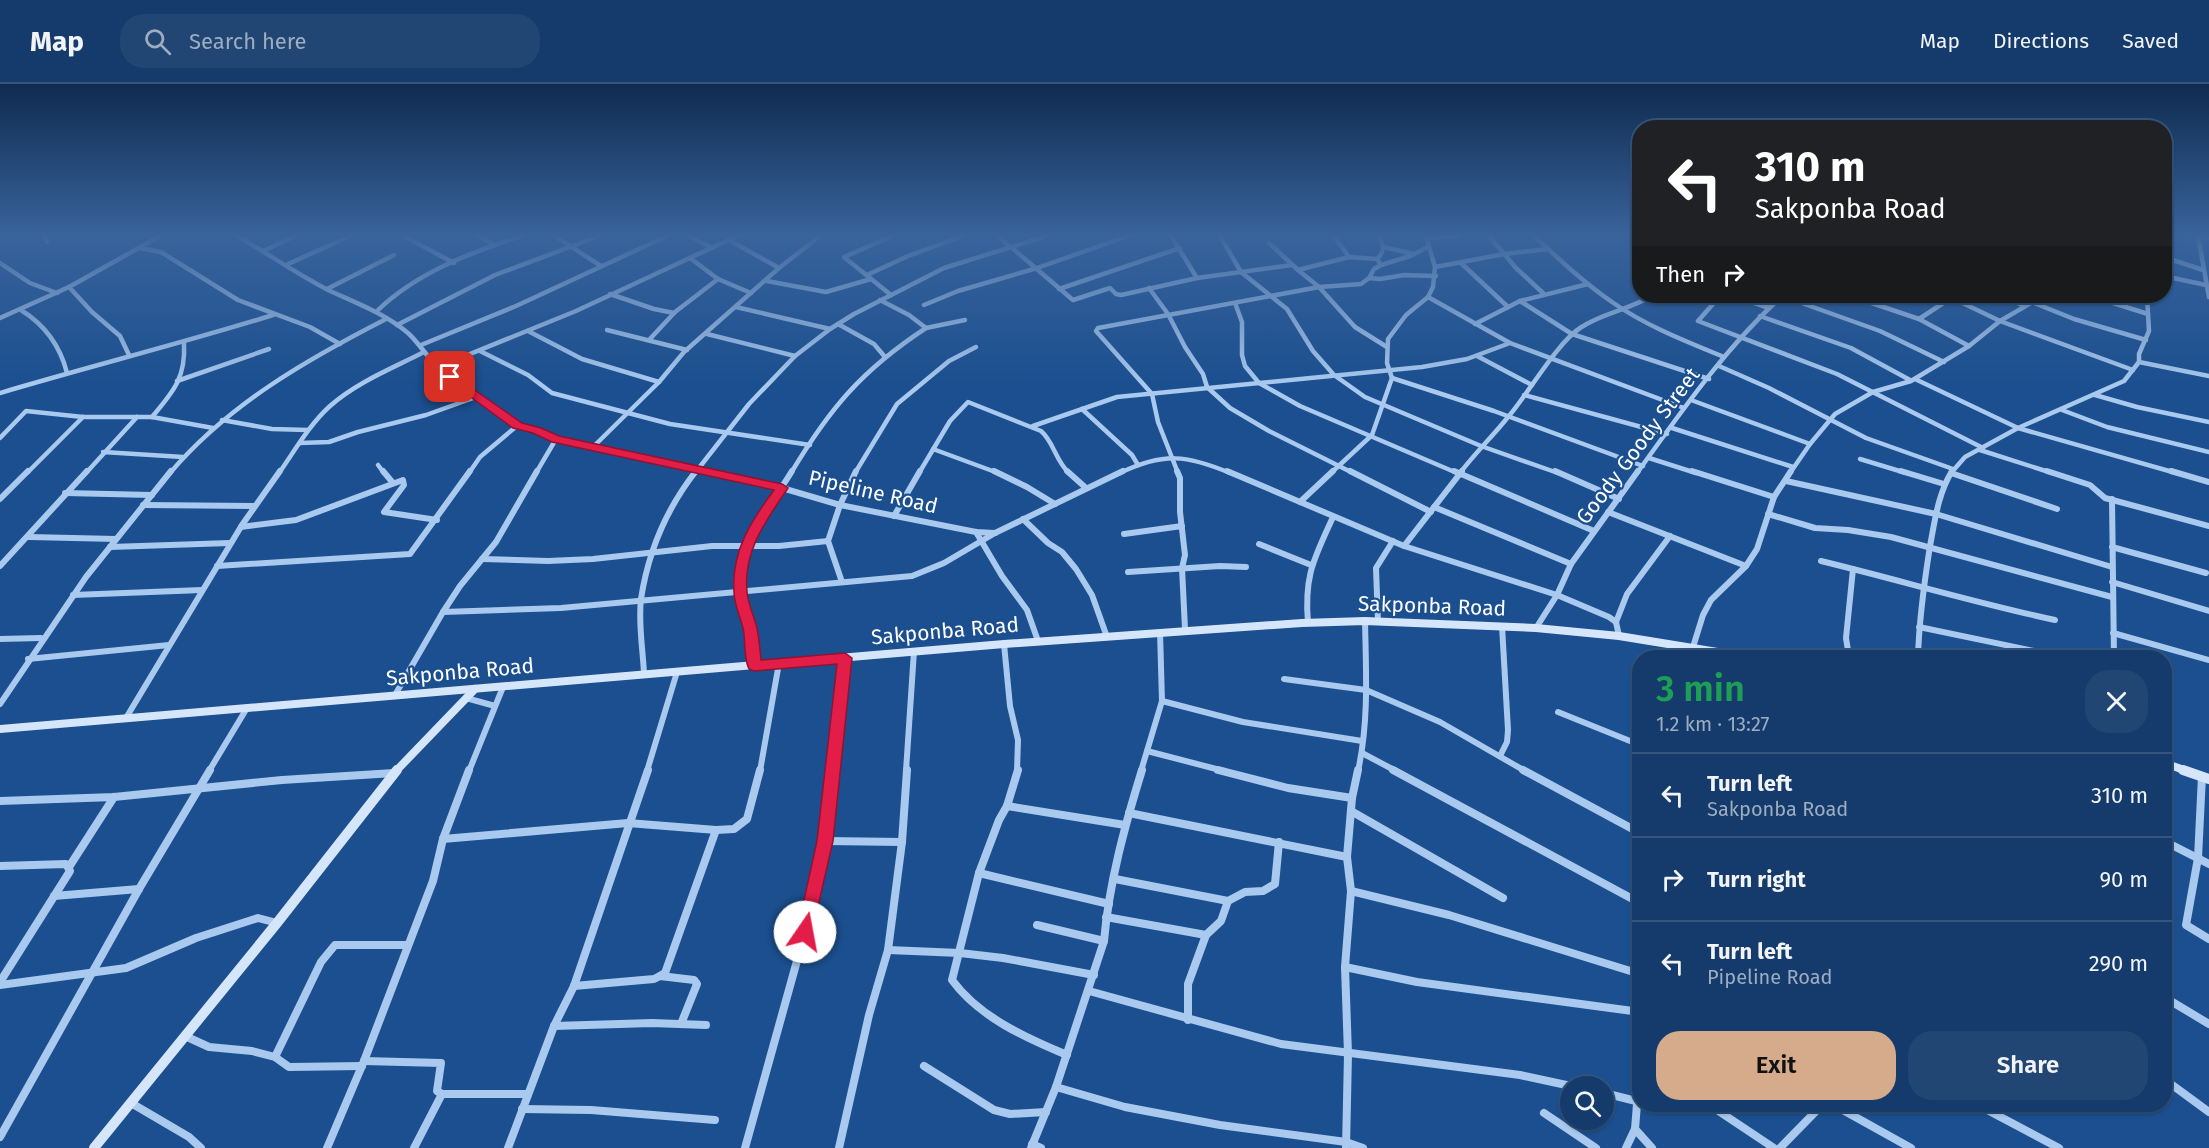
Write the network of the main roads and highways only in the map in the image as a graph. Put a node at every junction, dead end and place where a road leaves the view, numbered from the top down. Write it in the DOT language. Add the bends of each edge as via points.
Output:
graph roads {
  1 [pos="1708,650"];
  2 [pos="475,689"];
  3 [pos="0,729"];
  4 [pos="2172,766"];
  5 [pos="2206,777"];
  6 [pos="94,1148"];
  1 -- 2 [label="main road, Sakponba Road" via="1536,628 1365,621 1185,629"];
  2 -- 3 [label="main road, Sakponba Road"];
  2 -- 6 [label="main road" via="394,773"];
  4 -- 5 [label="main road"];
}
